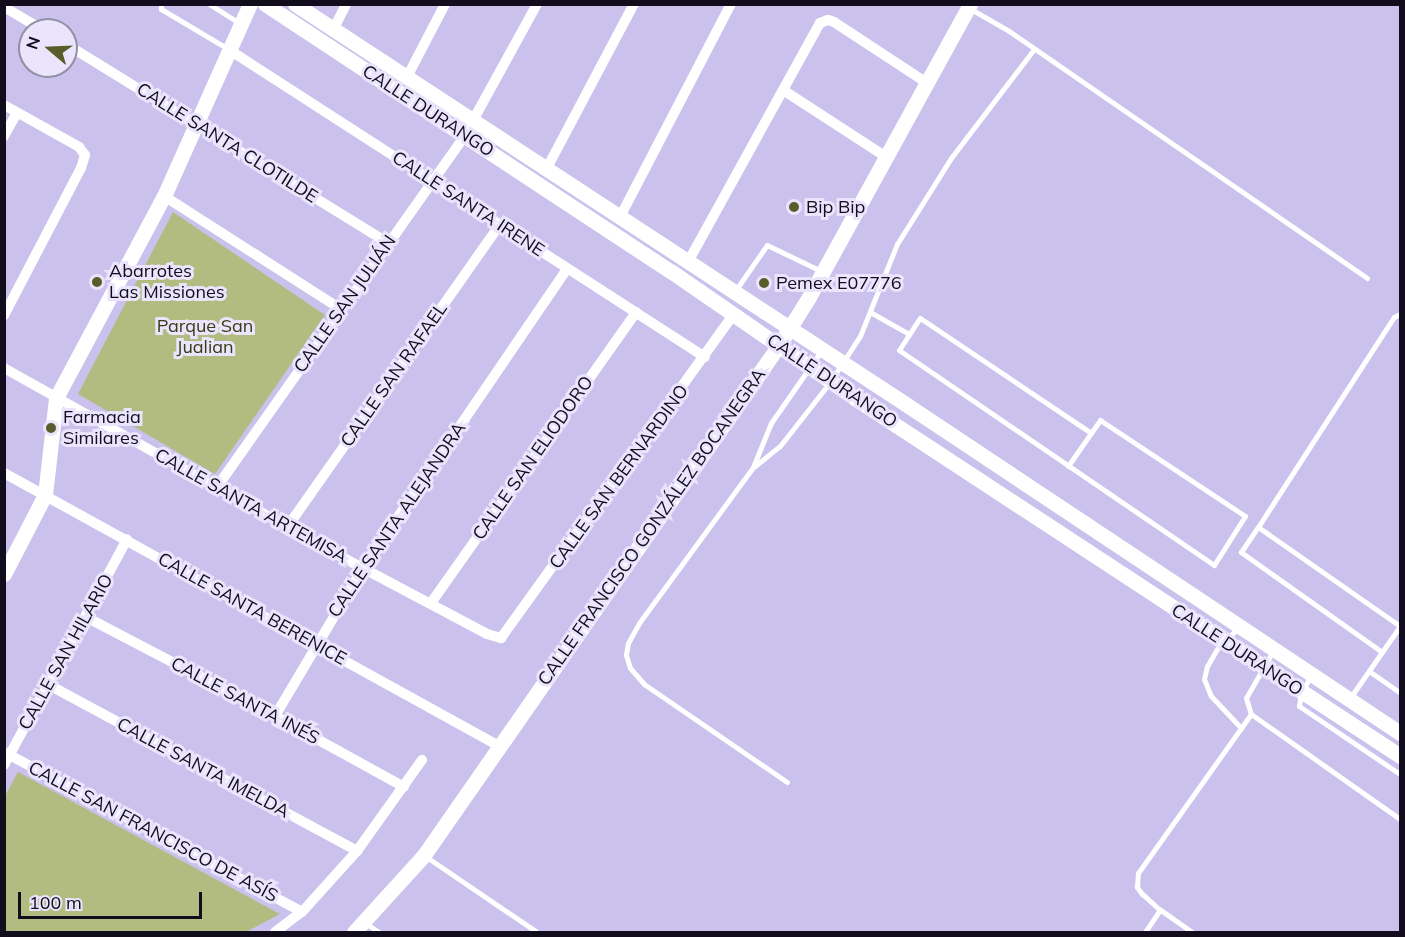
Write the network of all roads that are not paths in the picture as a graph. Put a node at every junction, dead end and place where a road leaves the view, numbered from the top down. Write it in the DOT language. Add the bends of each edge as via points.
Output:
graph roads {
  1 [pos="160,4"];
  2 [pos="209,4"];
  3 [pos="250,4"];
  4 [pos="265,4"];
  5 [pos="295,4"];
  6 [pos="346,4"];
  7 [pos="445,4"];
  8 [pos="537,4"];
  9 [pos="634,4"];
  10 [pos="731,4"];
  11 [pos="967,5"];
  12 [pos="4,7"];
  13 [pos="23,18"];
  14 [pos="242,24"];
  15 [pos="333,30"];
  16 [pos="1034,49"];
  17 [pos="78,51"];
  18 [pos="231,51"];
  19 [pos="406,79"];
  20 [pos="927,83"];
  21 [pos="783,90"];
  22 [pos="4,105"];
  23 [pos="17,113"];
  24 [pos="197,123"];
  25 [pos="469,129"];
  26 [pos="4,136"];
  27 [pos="886,157"];
  28 [pos="547,168"];
  29 [pos="433,181"];
  30 [pos="164,196"];
  31 [pos="620,217"];
  32 [pos="500,224"];
  33 [pos="388,243"];
  34 [pos="688,262"];
  35 [pos="567,269"];
  36 [pos="823,272"];
  37 [pos="1367,278"];
  38 [pos="734,292"];
  39 [pos="341,309"];
  40 [pos="636,312"];
  41 [pos="870,312"];
  42 [pos="734,314"];
  43 [pos="1401,314"];
  44 [pos="4,315"];
  45 [pos="789,328"];
  46 [pos="909,334"];
  47 [pos="779,345"];
  48 [pos="822,350"];
  49 [pos="705,357"];
  50 [pos="842,363"];
  51 [pos="4,368"];
  52 [pos="810,368"];
  53 [pos="830,382"];
  54 [pos="56,398"];
  55 [pos="1091,433"];
  56 [pos="1068,466"];
  57 [pos="753,467"];
  58 [pos="4,473"];
  59 [pos="217,487"];
  60 [pos="45,495"];
  61 [pos="288,526"];
  62 [pos="1258,527"];
  63 [pos="127,539"];
  64 [pos="363,568"];
  65 [pos="4,574"];
  66 [pos="430,603"];
  67 [pos="86,617"];
  68 [pos="1240,626"];
  69 [pos="1400,626"];
  70 [pos="501,638"];
  71 [pos="1223,641"];
  72 [pos="316,644"];
  73 [pos="1274,649"];
  74 [pos="1382,652"];
  75 [pos="1263,667"];
  76 [pos="1369,671"];
  77 [pos="1312,674"];
  78 [pos="49,685"];
  79 [pos="1301,692"];
  80 [pos="1401,693"];
  81 [pos="1350,699"];
  82 [pos="1251,714"];
  83 [pos="275,716"];
  84 [pos="1241,728"];
  85 [pos="1401,734"];
  86 [pos="499,746"];
  87 [pos="1401,756"];
  88 [pos="6,758"];
  89 [pos="422,760"];
  90 [pos="1401,774"];
  91 [pos="787,782"];
  92 [pos="404,787"];
  93 [pos="1401,819"];
  94 [pos="357,851"];
  95 [pos="424,855"];
  96 [pos="1160,910"];
  97 [pos="302,912"];
  98 [pos="360,928"];
  99 [pos="274,933"];
  100 [pos="379,933"];
  101 [pos="537,933"];
  102 [pos="1145,933"];
  103 [pos="1192,933"];
  1 -- 18 [label="lane" via="161,9"];
  2 -- 14 [label="lane"];
  3 -- 14 [label="main road"];
  4 -- 25 [label="main road, CALLE DURANGO"];
  5 -- 15 [label="main road, CALLE DURANGO"];
  6 -- 15 [label="street"];
  7 -- 19 [label="street"];
  8 -- 25 [label="street, CALLE SAN JULIÁN"];
  9 -- 28 [label="street"];
  10 -- 31 [label="street"];
  11 -- 16 [label="lane"];
  11 -- 20 [label="main road, CALLE FRANCISCO GONZÁLEZ BOCANEGRA"];
  12 -- 13 [label="street"];
  14 -- 18 [label="main road"];
  15 -- 19 [label="main road, CALLE DURANGO"];
  16 -- 37 [label="lane"];
  16 -- 41 [label="lane" via="927,195 897,244"];
  17 -- 24 [label="street, CALLE SANTA CLOTILDE"];
  18 -- 24 [label="main road"];
  18 -- 29 [label="street, CALLE SANTA IRENE"];
  19 -- 25 [label="main road, CALLE DURANGO"];
  20 -- 21 [label="street" via="834,22 824,20"];
  20 -- 27 [label="main road, CALLE FRANCISCO GONZÁLEZ BOCANEGRA"];
  21 -- 27 [label="street"];
  21 -- 34 [label="street"];
  22 -- 23 [label="street"];
  23 -- 26 [label="street"];
  23 -- 44 [label="street" via="80,147 85,155"];
  24 -- 30 [label="main road"];
  24 -- 33 [label="street, CALLE SANTA CLOTILDE"];
  25 -- 28 [label="main road, CALLE DURANGO"];
  25 -- 29 [label="street, CALLE SAN JULIÁN"];
  25 -- 42 [label="main road, CALLE DURANGO"];
  27 -- 36 [label="main road, CALLE FRANCISCO GONZÁLEZ BOCANEGRA"];
  28 -- 31 [label="main road, CALLE DURANGO"];
  29 -- 32 [label="street, CALLE SANTA IRENE"];
  29 -- 33 [label="street, CALLE SAN JULIÁN"];
  30 -- 39 [label="street"];
  30 -- 54 [label="main road"];
  31 -- 34 [label="main road, CALLE DURANGO"];
  32 -- 35 [label="street, CALLE SANTA IRENE"];
  32 -- 61 [label="street, CALLE SAN RAFAEL"];
  33 -- 39 [label="street, CALLE SAN JULIÁN"];
  34 -- 38 [label="main road, CALLE DURANGO"];
  35 -- 40 [label="street, CALLE SANTA IRENE"];
  35 -- 64 [label="street, CALLE SANTA ALEJANDRA"];
  36 -- 38 [label="lane" via="766,245"];
  36 -- 45 [label="main road, CALLE FRANCISCO GONZÁLEZ BOCANEGRA"];
  38 -- 45 [label="main road, CALLE DURANGO"];
  39 -- 59 [label="street, CALLE SAN JULIÁN"];
  40 -- 49 [label="street, CALLE SANTA IRENE"];
  40 -- 66 [label="street, CALLE SAN ELIODORO"];
  41 -- 46 [label="lane"];
  41 -- 50 [label="lane"];
  42 -- 47 [label="main road, CALLE DURANGO"];
  42 -- 49 [label="street, CALLE SAN BERNARDINO"];
  43 -- 62 [label="lane" via="1394,317"];
  45 -- 47 [label="main road, CALLE FRANCISCO GONZÁLEZ BOCANEGRA"];
  45 -- 48 [label="main road, CALLE DURANGO"];
  46 -- 55 [label="lane" via="920,318"];
  46 -- 56 [label="lane" via="899,350"];
  47 -- 52 [label="main road, CALLE DURANGO"];
  47 -- 86 [label="main road, CALLE FRANCISCO GONZÁLEZ BOCANEGRA"];
  48 -- 50 [label="main road, CALLE DURANGO"];
  48 -- 52 [label="lane"];
  49 -- 70 [label="street, CALLE SAN BERNARDINO"];
  50 -- 53 [label="lane"];
  50 -- 68 [label="main road, CALLE DURANGO"];
  51 -- 54 [label="street, CALLE SANTA ARTEMISA"];
  52 -- 53 [label="main road, CALLE DURANGO"];
  52 -- 57 [label="lane" via="771,423"];
  53 -- 57 [label="lane" via="780,447"];
  53 -- 71 [label="main road, CALLE DURANGO"];
  54 -- 59 [label="street, CALLE SANTA ARTEMISA"];
  54 -- 60 [label="main road"];
  55 -- 56 [label="lane"];
  55 -- 56 [label="lane" via="1100,420 1245,516 1214,565"];
  57 -- 91 [label="lane" via="639,623 626,655 630,668 644,684"];
  58 -- 60 [label="street, CALLE SANTA BERENICE"];
  59 -- 61 [label="street, CALLE SANTA ARTEMISA"];
  60 -- 63 [label="street, CALLE SANTA BERENICE"];
  60 -- 65 [label="main road"];
  61 -- 64 [label="street, CALLE SANTA ARTEMISA"];
  62 -- 69 [label="lane"];
  62 -- 74 [label="lane" via="1241,552"];
  63 -- 67 [label="street, CALLE SAN HILARIO"];
  63 -- 72 [label="street, CALLE SANTA BERENICE"];
  64 -- 66 [label="street, CALLE SANTA ARTEMISA"];
  64 -- 72 [label="street, CALLE SANTA ALEJANDRA"];
  66 -- 70 [label="street, CALLE SANTA ARTEMISA"];
  67 -- 78 [label="street, CALLE SAN HILARIO"];
  67 -- 83 [label="street, CALLE SANTA INÉS"];
  68 -- 71 [label="lane"];
  68 -- 73 [label="main road, CALLE DURANGO"];
  69 -- 74 [label="lane"];
  71 -- 75 [label="main road, CALLE DURANGO"];
  71 -- 84 [label="lane" via="1207,666 1204,679 1211,696"];
  72 -- 83 [label="street, CALLE SANTA ALEJANDRA"];
  72 -- 86 [label="street, CALLE SANTA BERENICE"];
  73 -- 75 [label="lane"];
  73 -- 77 [label="main road, CALLE DURANGO"];
  74 -- 76 [label="lane"];
  75 -- 79 [label="main road, CALLE DURANGO"];
  75 -- 82 [label="lane" via="1246,698"];
  76 -- 80 [label="lane"];
  76 -- 81 [label="lane"];
  77 -- 79 [label="lane"];
  77 -- 81 [label="main road, CALLE DURANGO"];
  78 -- 88 [label="street, CALLE SAN HILARIO"];
  78 -- 94 [label="street, CALLE SANTA IMELDA"];
  79 -- 87 [label="main road, CALLE DURANGO"];
  79 -- 90 [label="lane" via="1299,706"];
  81 -- 85 [label="main road, CALLE DURANGO"];
  82 -- 84 [label="lane"];
  82 -- 93 [label="lane"];
  83 -- 92 [label="street, CALLE SANTA INÉS"];
  84 -- 96 [label="lane" via="1137,873 1137,886"];
  86 -- 95 [label="main road, CALLE FRANCISCO GONZÁLEZ BOCANEGRA"];
  88 -- 97 [label="street, CALLE SAN FRANCISCO DE ASÍS"];
  89 -- 92 [label="street"];
  92 -- 94 [label="street"];
  94 -- 97 [label="street"];
  95 -- 98 [label="main road, CALLE FRANCISCO GONZÁLEZ BOCANEGRA"];
  95 -- 101 [label="lane"];
  96 -- 102 [label="lane"];
  96 -- 103 [label="lane"];
  97 -- 99 [label="street"];
  98 -- 100 [label="lane"];
}
